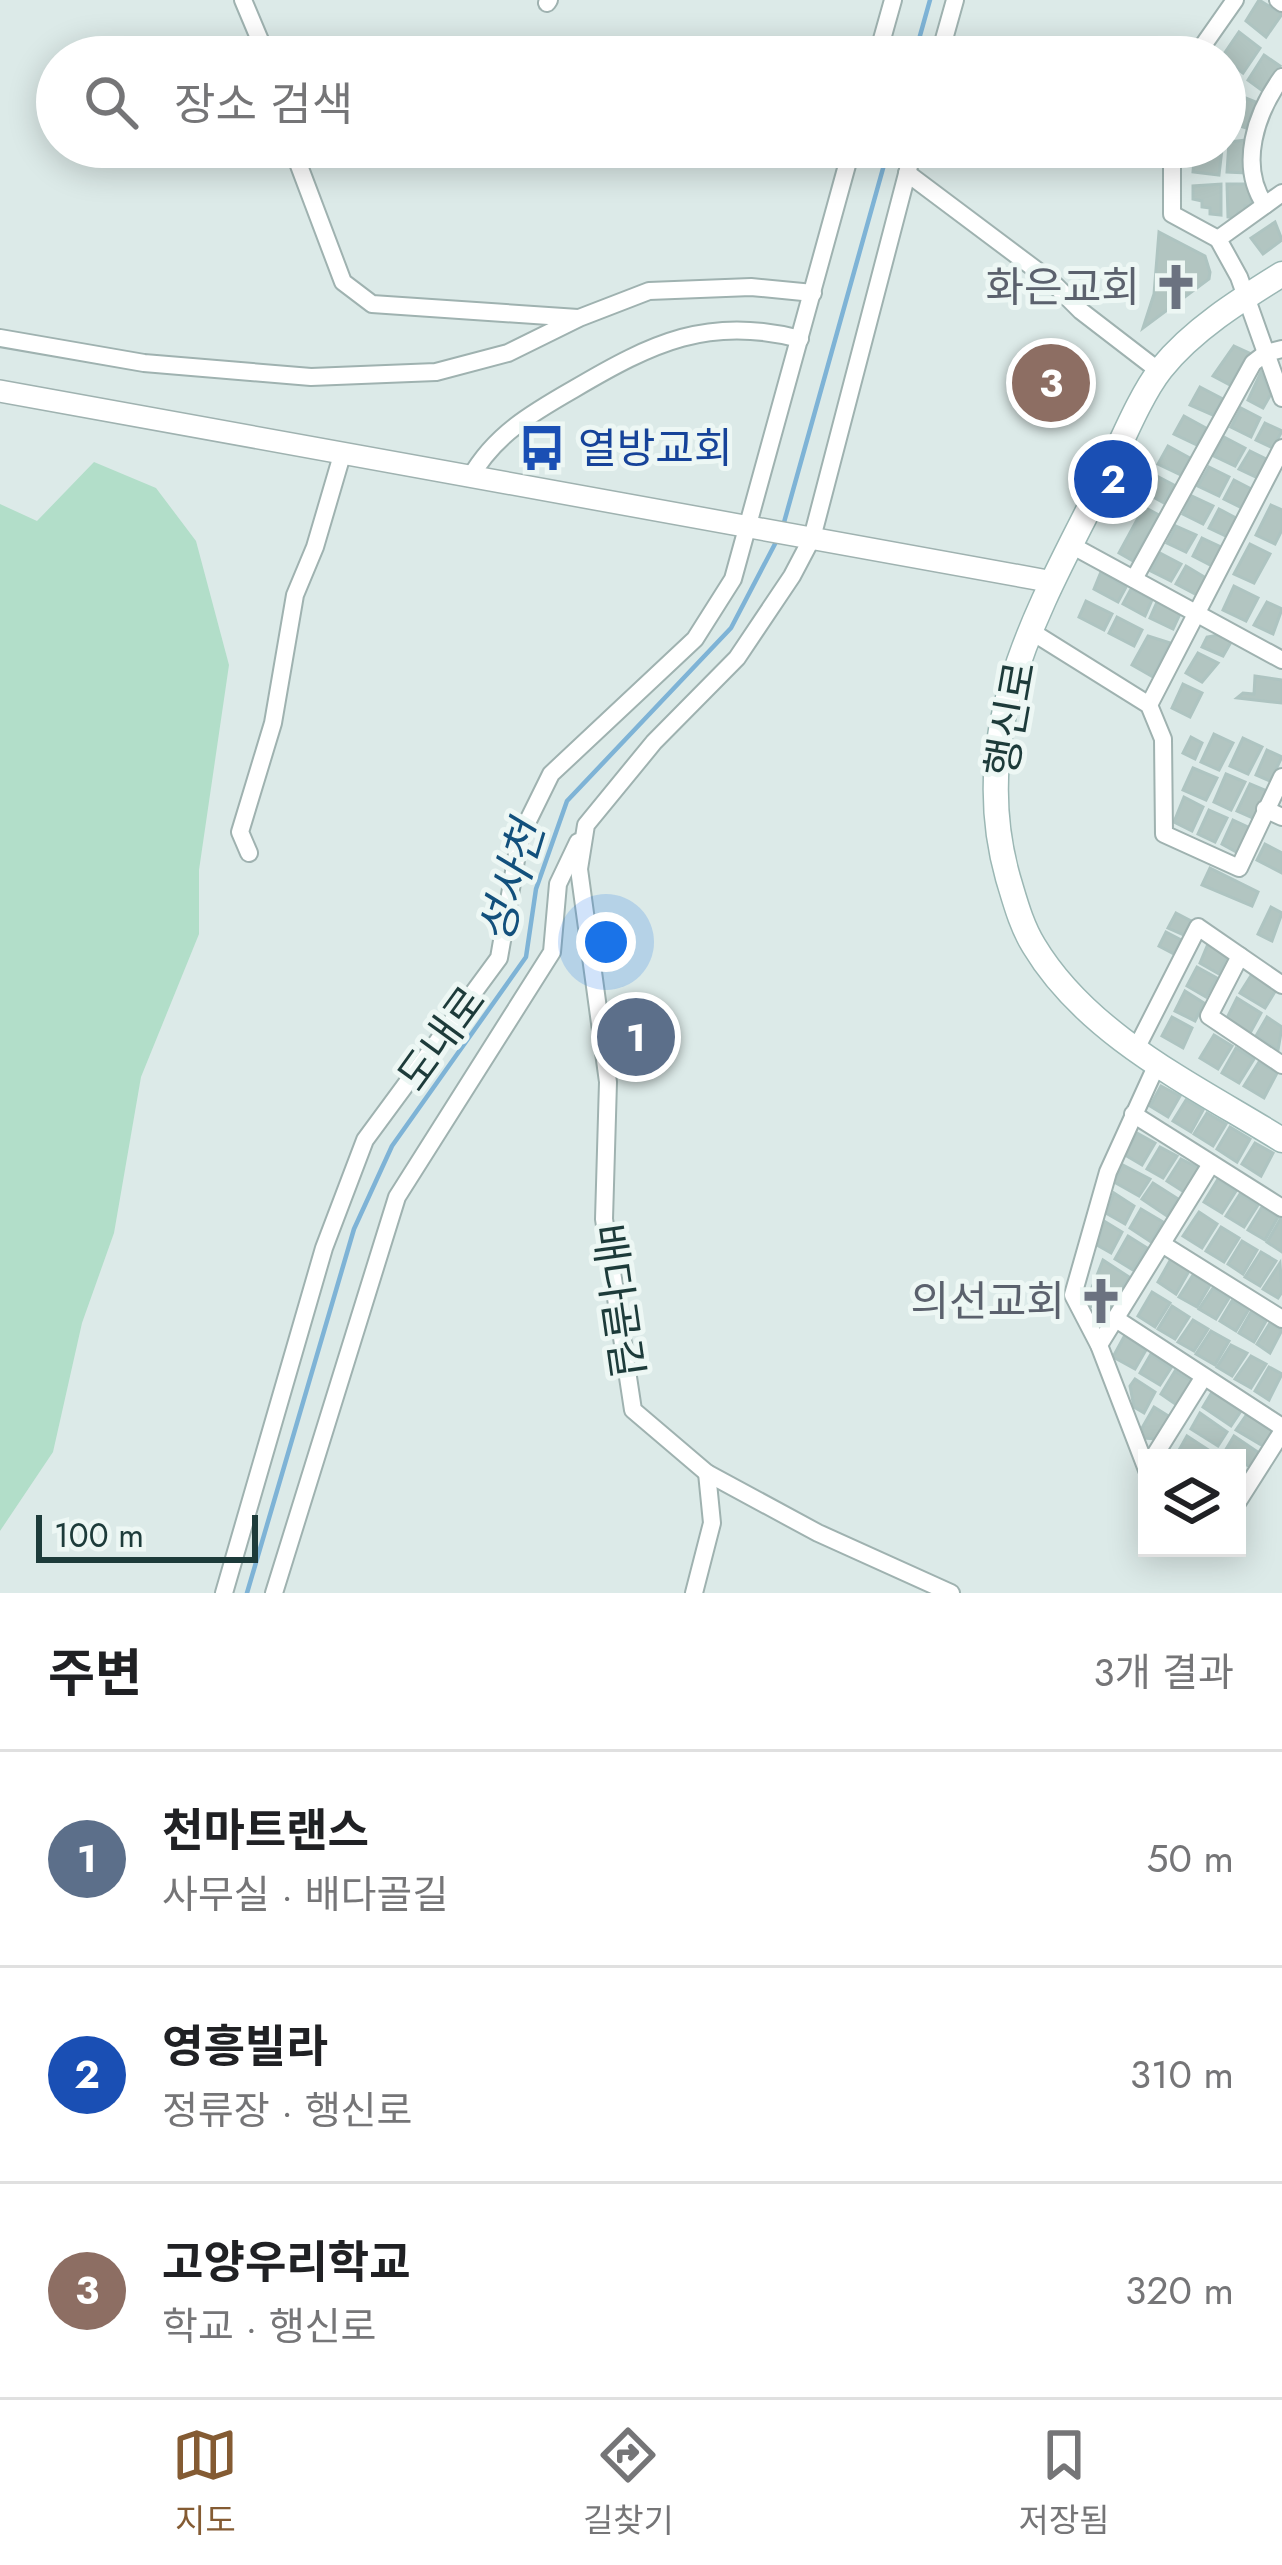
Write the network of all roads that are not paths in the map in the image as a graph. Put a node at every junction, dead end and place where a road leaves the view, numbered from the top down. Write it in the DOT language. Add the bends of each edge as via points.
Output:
graph roads {
  1 [pos="243,0"];
  2 [pos="893,0"];
  3 [pos="955,0"];
  4 [pos="1235,0"];
  5 [pos="258,36"];
  6 [pos="883,36"];
  7 [pos="945,36"];
  8 [pos="1210,36"];
  9 [pos="1282,77"];
  10 [pos="300,168"];
  11 [pos="846,168"];
  12 [pos="908,168"];
  13 [pos="1172,168"];
  14 [pos="907,173"];
  15 [pos="1282,193"];
  16 [pos="1265,205"];
  17 [pos="1218,239"];
  18 [pos="1282,274"];
  19 [pos="813,293"];
  20 [pos="1245,297"];
  21 [pos="579,318"];
  22 [pos="0,338"];
  23 [pos="800,339"];
  24 [pos="1274,351"];
  25 [pos="1159,371"];
  26 [pos="0,391"];
  27 [pos="1282,398"];
  28 [pos="1282,448"];
  29 [pos="342,455"];
  30 [pos="470,478"];
  31 [pos="754,528"];
  32 [pos="807,537"];
  33 [pos="1070,545"];
  34 [pos="1134,579"];
  35 [pos="1053,582"];
  36 [pos="1196,616"];
  37 [pos="1029,630"];
  38 [pos="1282,660"];
  39 [pos="1149,705"];
  40 [pos="1282,777"];
  41 [pos="1274,813"];
  42 [pos="586,825"];
  43 [pos="249,853"];
  44 [pos="1240,956"];
  45 [pos="1282,985"];
  46 [pos="1147,1056"];
  47 [pos="1282,1065"];
  48 [pos="1133,1114"];
  49 [pos="1282,1139"];
  50 [pos="1211,1164"];
  51 [pos="1282,1208"];
  52 [pos="1162,1244"];
  53 [pos="1116,1319"];
  54 [pos="1282,1319"];
  55 [pos="1099,1346"];
  56 [pos="1203,1378"];
  57 [pos="1282,1430"];
  58 [pos="1139,1449"];
  59 [pos="1159,1449"];
  60 [pos="707,1473"];
  61 [pos="1246,1488"];
  62 [pos="224,1593"];
  63 [pos="274,1593"];
  64 [pos="694,1593"];
  65 [pos="951,1593"];
  1 -- 5 [label="street"];
  2 -- 6 [label="street"];
  3 -- 7 [label="street"];
  4 -- 8 [label="street"];
  9 -- 16 [label="street" via="1253,132 1255,190"];
  10 -- 21 [label="street" via="343,282 372,304"];
  11 -- 19 [label="street, 도내로"];
  12 -- 14 [label="street"];
  13 -- 17 [label="street" via="1172,214"];
  14 -- 25 [label="street"];
  14 -- 32 [label="street"];
  15 -- 16 [label="street"];
  16 -- 17 [label="street"];
  17 -- 20 [label="street"];
  18 -- 20 [label="main road, 행신로"];
  19 -- 21 [label="street" via="751,286 649,291"];
  19 -- 23 [label="street, 도내로"];
  20 -- 24 [label="street"];
  20 -- 25 [label="main road, 행신로"];
  21 -- 22 [label="street" via="508,353 436,372 311,377 144,363"];
  23 -- 30 [label="street" via="758,328 676,337 632,354 523,418"];
  23 -- 31 [label="street, 도내로"];
  24 -- 27 [label="street"];
  24 -- 34 [label="street" via="1253,362"];
  25 -- 33 [label="main road, 행신로"];
  26 -- 29 [label="street"];
  28 -- 36 [label="street"];
  29 -- 30 [label="street"];
  29 -- 43 [label="street" via="295,595 273,723 240,832"];
  30 -- 31 [label="street"];
  31 -- 32 [label="street"];
  31 -- 62 [label="street, 도내로" via="695,639 551,774 520,837 499,958 365,1140 324,1247"];
  32 -- 35 [label="street"];
  32 -- 42 [label="street" via="737,658"];
  33 -- 34 [label="street"];
  33 -- 35 [label="main road, 행신로"];
  34 -- 36 [label="street"];
  35 -- 37 [label="main road, 행신로"];
  36 -- 38 [label="street"];
  36 -- 39 [label="street"];
  37 -- 39 [label="street"];
  37 -- 46 [label="main road, 행신로" via="1000,727 1003,859 1019,915 1055,976"];
  39 -- 41 [label="street" via="1163,739 1165,834 1239,868"];
  40 -- 41 [label="street"];
  42 -- 60 [label="street, 배다골길" via="579,869 608,1082 604,1219 633,1410"];
  42 -- 63 [label="street" via="558,884 552,952 397,1197"];
  44 -- 45 [label="street"];
  44 -- 46 [label="street" via="1198,927"];
  44 -- 47 [label="street" via="1209,1016"];
  46 -- 48 [label="street"];
  46 -- 49 [label="main road, 행신로"];
  48 -- 50 [label="street"];
  48 -- 55 [label="street" via="1073,1295"];
  50 -- 51 [label="street"];
  50 -- 52 [label="street"];
  52 -- 53 [label="street"];
  52 -- 54 [label="street"];
  53 -- 55 [label="street"];
  53 -- 56 [label="street"];
  55 -- 58 [label="street"];
  56 -- 57 [label="street"];
  56 -- 59 [label="street"];
  57 -- 61 [label="street"];
  60 -- 64 [label="street" via="712,1523"];
  60 -- 65 [label="street, 배다골길"];
}
